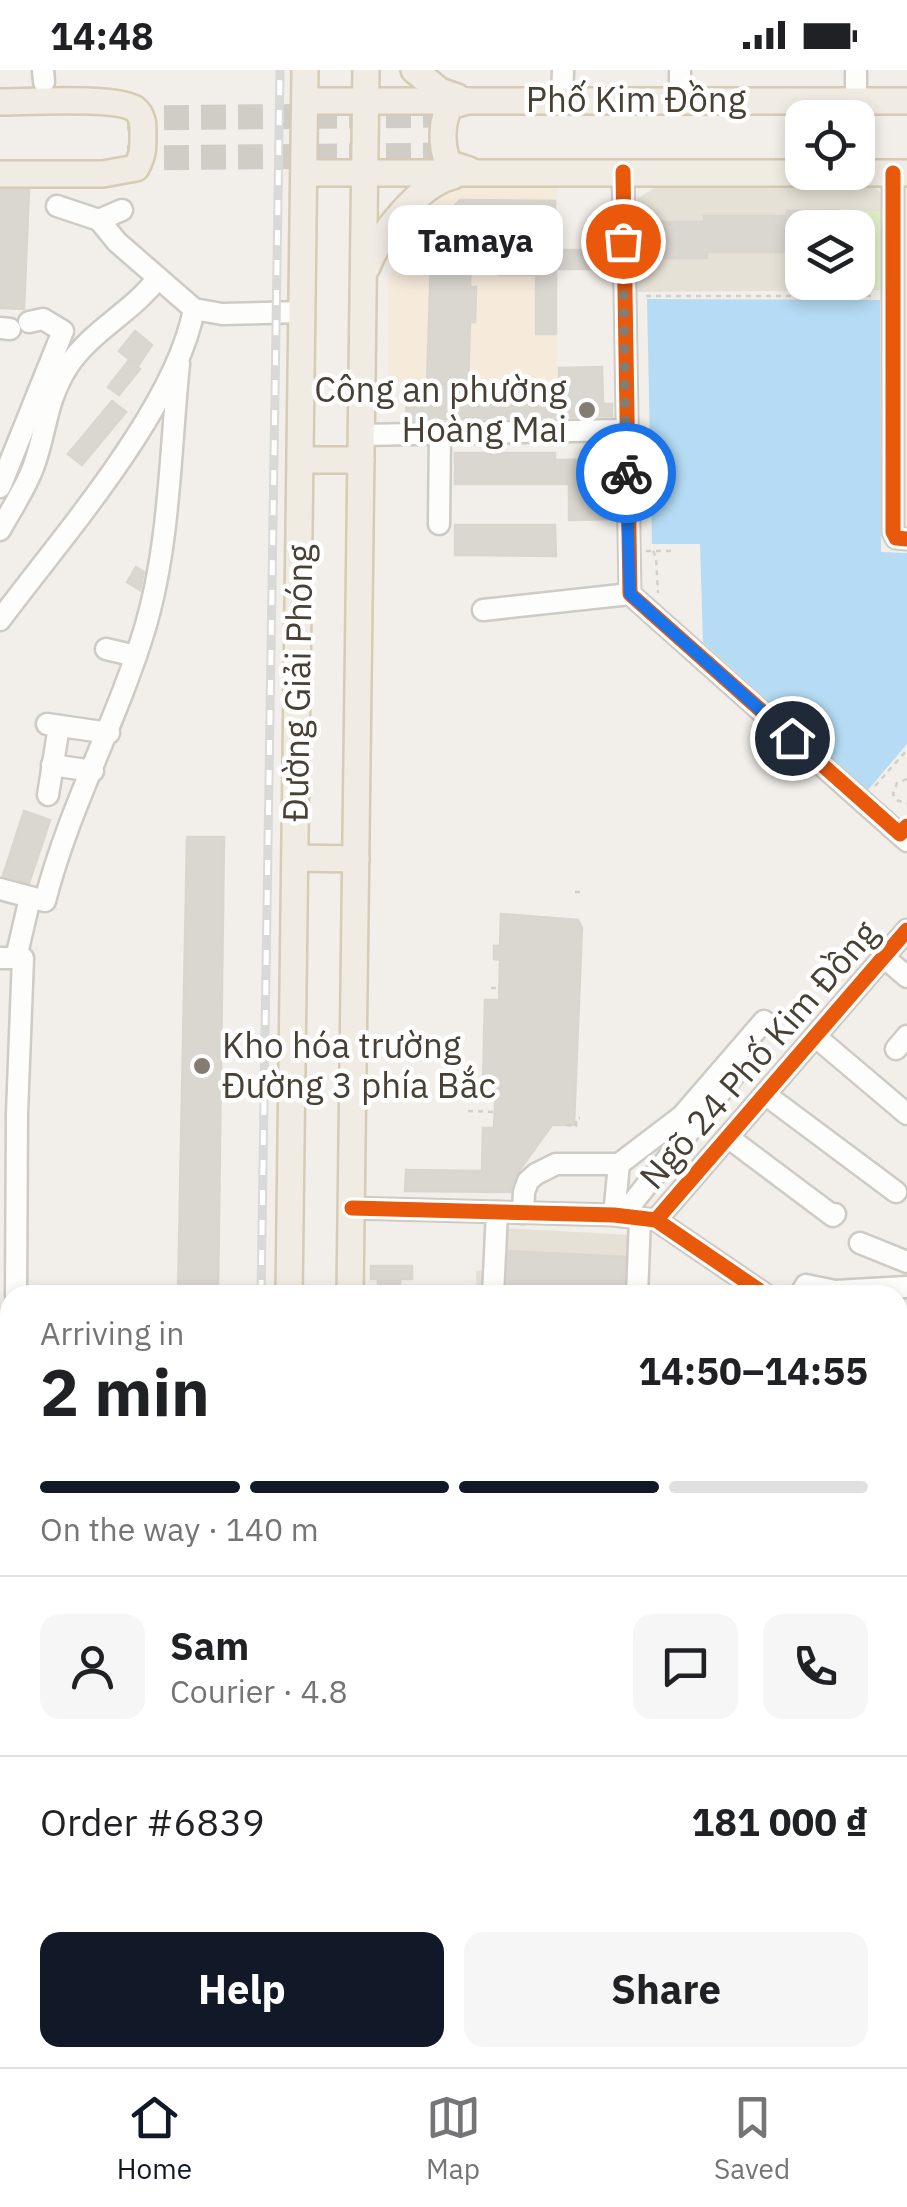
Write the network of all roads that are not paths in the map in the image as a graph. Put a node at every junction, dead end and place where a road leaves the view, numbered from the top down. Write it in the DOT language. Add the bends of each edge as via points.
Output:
graph roads {
  1 [pos="305,70"];
  2 [pos="366,70"];
  3 [pos="414,70"];
  4 [pos="563,70"];
  5 [pos="680,70"];
  6 [pos="856,70"];
  7 [pos="366,100"];
  8 [pos="482,100"];
  9 [pos="562,100"];
  10 [pos="680,100"];
  11 [pos="856,100"];
  12 [pos="305,101"];
  13 [pos="785,101"];
  14 [pos="875,101"];
  15 [pos="907,101"];
  16 [pos="0,102"];
  17 [pos="456,115"];
  18 [pos="907,117"];
  19 [pos="0,118"];
  20 [pos="127,118"];
  21 [pos="456,155"];
  22 [pos="785,156"];
  23 [pos="0,158"];
  24 [pos="127,158"];
  25 [pos="875,161"];
  26 [pos="902,168"];
  27 [pos="483,172"];
  28 [pos="622,172"];
  29 [pos="304,173"];
  30 [pos="365,173"];
  31 [pos="0,174"];
  32 [pos="57,206"];
  33 [pos="122,210"];
  34 [pos="99,220"];
  35 [pos="900,247"];
  36 [pos="157,279"];
  37 [pos="364,279"];
  38 [pos="194,309"];
  39 [pos="303,312"];
  40 [pos="13,326"];
  41 [pos="900,346"];
  42 [pos="179,364"];
  43 [pos="625,430"];
  44 [pos="440,434"];
  45 [pos="362,447"];
  46 [pos="7,449"];
  47 [pos="301,460"];
  48 [pos="0,486"];
  49 [pos="439,524"];
  50 [pos="0,530"];
  51 [pos="907,539"];
  52 [pos="630,594"];
  53 [pos="483,610"];
  54 [pos="0,620"];
  55 [pos="106,649"];
  56 [pos="136,656"];
  57 [pos="109,733"];
  58 [pos="52,766"];
  59 [pos="93,771"];
  60 [pos="48,796"];
  61 [pos="905,834"];
  62 [pos="295,864"];
  63 [pos="356,865"];
  64 [pos="0,889"];
  65 [pos="30,898"];
  66 [pos="907,930"];
  67 [pos="13,958"];
  68 [pos="885,958"];
  69 [pos="907,977"];
  70 [pos="816,1037"];
  71 [pos="766,1095"];
  72 [pos="8,1113"];
  73 [pos="907,1114"];
  74 [pos="729,1138"];
  75 [pos="619,1164"];
  76 [pos="8,1172"];
  77 [pos="896,1192"];
  78 [pos="352,1208"];
  79 [pos="497,1212"];
  80 [pos="523,1212"];
  81 [pos="836,1214"];
  82 [pos="633,1217"];
  83 [pos="860,1243"];
  84 [pos="907,1262"];
  85 [pos="11,1285"];
  86 [pos="289,1285"];
  87 [pos="350,1285"];
  88 [pos="493,1285"];
  89 [pos="636,1285"];
  90 [pos="749,1285"];
  1 -- 12 [label="main road, Đường Giải Phóng"];
  2 -- 7 [label="main road, Đường Giải Phóng"];
  3 -- 8 [label="main road" via="440,92"];
  4 -- 9 [label="street"];
  5 -- 10 [label="street"];
  6 -- 11 [label="street"];
  7 -- 8 [label="main road, Phố Kim Đồng"];
  7 -- 12 [label="main road, Phố Kim Đồng"];
  7 -- 30 [label="main road, Đường Giải Phóng"];
  8 -- 9 [label="main road, Phố Kim Đồng"];
  8 -- 27 [label="main road" via="450,106 444,152 457,168"];
  9 -- 10 [label="main road, Phố Kim Đồng"];
  10 -- 13 [label="main road, Phố Kim Đồng"];
  12 -- 29 [label="main road, Đường Giải Phóng"];
  14 -- 15 [label="main road, Phố Kim Đồng"];
  16 -- 31 [label="main road" via="102,102 130,106 143,122 143,156 136,168"];
  17 -- 18 [label="main road"];
  19 -- 20 [label="main road"];
  21 -- 22 [label="main road"];
  23 -- 24 [label="main road"];
  25 -- 26 [label="main road"];
  26 -- 28 [label="main road, Phố Kim Đồng"];
  26 -- 35 [label="street"];
  27 -- 28 [label="main road, Phố Kim Đồng"];
  27 -- 30 [label="main road, Phố Kim Đồng"];
  27 -- 37 [label="main road" via="429,186 380,241"];
  28 -- 43 [label="street"];
  29 -- 30 [label="main road, Phố Kim Đồng"];
  29 -- 39 [label="main road, Đường Giải Phóng"];
  30 -- 37 [label="main road, Đường Giải Phóng"];
  32 -- 34 [label="street"];
  33 -- 34 [label="street"];
  34 -- 36 [label="street"];
  35 -- 41 [label="street"];
  36 -- 38 [label="street"];
  36 -- 50 [label="street" via="72,360 52,392 33,468"];
  37 -- 45 [label="main road, Đường Giải Phóng"];
  38 -- 39 [label="street"];
  38 -- 42 [label="street"];
  39 -- 47 [label="main road, Đường Giải Phóng"];
  40 -- 46 [label="street" via="42,318 63,331"];
  41 -- 51 [label="street" via="893,532"];
  42 -- 54 [label="street" via="124,454"];
  42 -- 56 [label="street" via="156,585"];
  43 -- 44 [label="street"];
  43 -- 52 [label="street"];
  44 -- 45 [label="street"];
  44 -- 49 [label="street"];
  45 -- 47 [label="main road"];
  45 -- 63 [label="main road, Đường Giải Phóng"];
  46 -- 48 [label="street"];
  47 -- 62 [label="main road, Đường Giải Phóng"];
  52 -- 53 [label="street"];
  52 -- 61 [label="street"];
  55 -- 56 [label="street"];
  56 -- 57 [label="street"];
  57 -- 58 [label="street" via="53,725"];
  57 -- 59 [label="street"];
  58 -- 59 [label="street"];
  58 -- 60 [label="street"];
  59 -- 65 [label="street" via="45,901"];
  62 -- 63 [label="main road"];
  62 -- 86 [label="main road, Đường Giải Phóng"];
  63 -- 78 [label="main road, Đường Giải Phóng"];
  64 -- 65 [label="street"];
  65 -- 67 [label="street"];
  66 -- 68 [label="street, Ngõ 24 Phố Kim Đồng"];
  67 -- 72 [label="street"];
  68 -- 69 [label="street"];
  68 -- 70 [label="street, Ngõ 24 Phố Kim Đồng"];
  70 -- 71 [label="street, Ngõ 24 Phố Kim Đồng"];
  70 -- 73 [label="street"];
  71 -- 74 [label="street, Ngõ 24 Phố Kim Đồng"];
  71 -- 77 [label="street"];
  72 -- 76 [label="street"];
  74 -- 81 [label="street"];
  74 -- 82 [label="street, Ngõ 24 Phố Kim Đồng"];
  75 -- 80 [label="street" via="556,1164 536,1174 528,1181"];
  75 -- 82 [label="street"];
  75 -- 82 [label="street" via="661,1131 672,1110 764,1013 761,1040"];
  76 -- 85 [label="street"];
  78 -- 79 [label="street"];
  78 -- 87 [label="main road, Đường Giải Phóng"];
  79 -- 80 [label="street"];
  79 -- 88 [label="street"];
  80 -- 82 [label="street"];
  82 -- 89 [label="street"];
  82 -- 90 [label="street"];
  83 -- 84 [label="street"];
}
